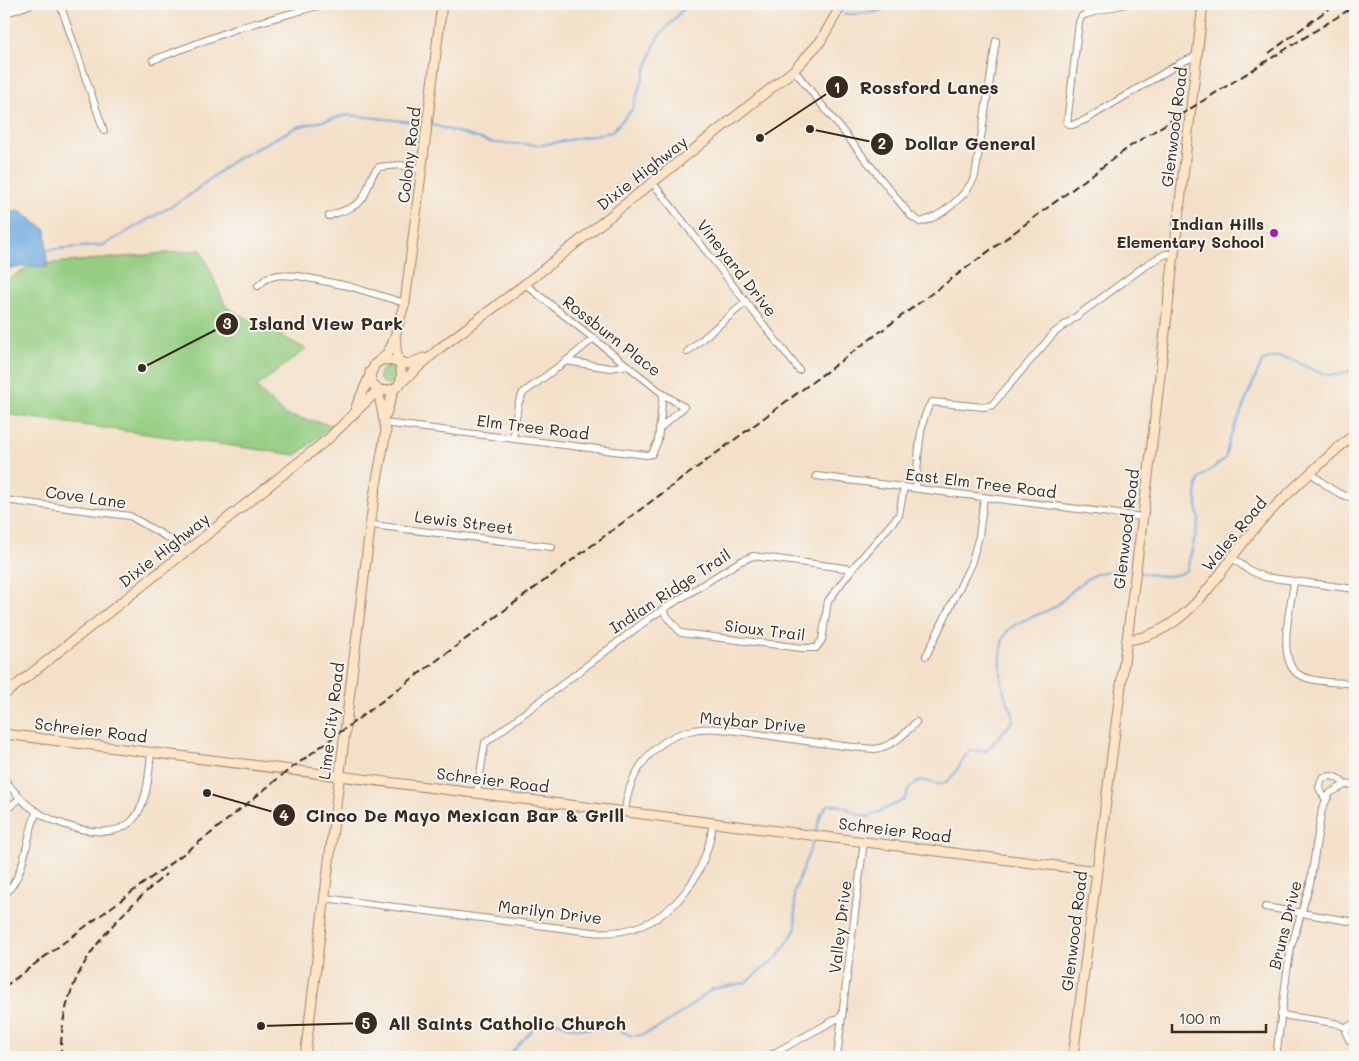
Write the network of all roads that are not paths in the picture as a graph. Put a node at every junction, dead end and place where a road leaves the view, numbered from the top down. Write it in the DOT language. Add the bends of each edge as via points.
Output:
graph roads {
  1 [pos="32,4"];
  2 [pos="60,4"];
  3 [pos="325,4"];
  4 [pos="442,4"];
  5 [pos="842,4"];
  6 [pos="1125,4"];
  7 [pos="1203,4"];
  8 [pos="4,14"];
  9 [pos="996,41"];
  10 [pos="1197,56"];
  11 [pos="153,60"];
  12 [pos="794,70"];
  13 [pos="104,131"];
  14 [pos="422,170"];
  15 [pos="653,183"];
  16 [pos="329,216"];
  17 [pos="1174,254"];
  18 [pos="525,284"];
  19 [pos="258,286"];
  20 [pos="746,302"];
  21 [pos="403,306"];
  22 [pos="593,339"];
  23 [pos="440,348"];
  24 [pos="687,352"];
  25 [pos="379,361"];
  26 [pos="566,361"];
  27 [pos="398,364"];
  28 [pos="627,365"];
  29 [pos="799,370"];
  30 [pos="370,372"];
  31 [pos="396,387"];
  32 [pos="378,390"];
  33 [pos="663,394"];
  34 [pos="361,407"];
  35 [pos="384,418"];
  36 [pos="341,427"];
  37 [pos="659,429"];
  38 [pos="1355,432"];
  39 [pos="513,438"];
  40 [pos="1311,473"];
  41 [pos="816,476"];
  42 [pos="904,487"];
  43 [pos="916,488"];
  44 [pos="984,497"];
  45 [pos="1355,498"];
  46 [pos="4,500"];
  47 [pos="1142,518"];
  48 [pos="372,525"];
  49 [pos="552,547"];
  50 [pos="185,552"];
  51 [pos="1231,557"];
  52 [pos="852,569"];
  53 [pos="1294,582"];
  54 [pos="1355,589"];
  55 [pos="662,610"];
  56 [pos="1128,640"];
  57 [pos="926,656"];
  58 [pos="1355,684"];
  59 [pos="4,694"];
  60 [pos="916,722"];
  61 [pos="4,734"];
  62 [pos="151,752"];
  63 [pos="340,776"];
  64 [pos="4,779"];
  65 [pos="1355,784"];
  66 [pos="1346,785"];
  67 [pos="477,793"];
  68 [pos="20,798"];
  69 [pos="1326,800"];
  70 [pos="4,812"];
  71 [pos="37,812"];
  72 [pos="626,812"];
  73 [pos="713,823"];
  74 [pos="864,841"];
  75 [pos="1097,871"];
  76 [pos="4,895"];
  77 [pos="324,898"];
  78 [pos="1264,907"];
  79 [pos="1301,913"];
  80 [pos="1355,922"];
  81 [pos="1281,1015"];
  82 [pos="842,1016"];
  83 [pos="1355,1024"];
  84 [pos="1347,1028"];
  85 [pos="1355,1042"];
  86 [pos="305,1057"];
  87 [pos="767,1057"];
  88 [pos="838,1057"];
  89 [pos="1073,1057"];
  90 [pos="1276,1057"];
  1 -- 8 [label="street"];
  2 -- 13 [label="street"];
  3 -- 11 [label="street" via="238,28"];
  4 -- 14 [label="street, Colony Road"];
  5 -- 12 [label="street, Dixie Highway" via="820,42"];
  6 -- 10 [label="street" via="1087,14 1079,22 1067,123 1072,125 1085,120"];
  7 -- 10 [label="street, Glenwood Road"];
  9 -- 12 [label="street" via="975,176 956,200 933,217 920,222 910,215"];
  10 -- 17 [label="street, Glenwood Road"];
  12 -- 15 [label="street, Dixie Highway"];
  14 -- 16 [label="street" via="400,165 379,167 359,202"];
  14 -- 21 [label="street, Colony Road"];
  15 -- 18 [label="street, Dixie Highway"];
  15 -- 20 [label="street, Vineyard Drive"];
  17 -- 43 [label="street" via="1153,260 1054,333 992,405 932,402 923,422"];
  17 -- 47 [label="street, Glenwood Road"];
  18 -- 22 [label="street, Rossburn Place"];
  18 -- 23 [label="street, Dixie Highway"];
  19 -- 21 [label="street" via="267,278 279,275 298,276 348,286"];
  20 -- 24 [label="street"];
  20 -- 29 [label="street, Vineyard Drive"];
  21 -- 25 [label="street, Colony Road" via="391,344"];
  21 -- 27 [label="street, Colony Road" via="395,347"];
  22 -- 26 [label="street"];
  22 -- 28 [label="street, Rossburn Place"];
  23 -- 27 [label="street, Dixie Highway" via="413,363"];
  23 -- 31 [label="street, Dixie Highway"];
  25 -- 27 [label="street, Dixie Highway" via="388,359"];
  25 -- 30 [label="street, Dixie Highway"];
  26 -- 28 [label="street" via="610,368"];
  26 -- 39 [label="street" via="523,393"];
  27 -- 31 [label="street" via="402,375"];
  28 -- 33 [label="street, Rossburn Place"];
  30 -- 32 [label="street" via="371,382"];
  30 -- 36 [label="street, Dixie Highway" via="364,391"];
  31 -- 32 [label="street" via="386,392"];
  31 -- 35 [label="street, Lime City Road"];
  32 -- 34 [label="street, Dixie Highway"];
  32 -- 35 [label="street, Lime City Road"];
  33 -- 37 [label="street, Elm Tree Road"];
  33 -- 37 [label="street, Rossburn Place" via="684,407"];
  34 -- 35 [label="street" via="374,404"];
  34 -- 36 [label="street, Dixie Highway"];
  35 -- 39 [label="street, Elm Tree Road"];
  35 -- 48 [label="street, Lime City Road" via="386,431"];
  36 -- 50 [label="street, Dixie Highway"];
  37 -- 39 [label="street, Elm Tree Road" via="655,450 647,455"];
  38 -- 40 [label="street, Wales Road"];
  40 -- 45 [label="street" via="1334,491"];
  40 -- 51 [label="street, Wales Road" via="1263,519"];
  41 -- 42 [label="street, East Elm Tree Road"];
  42 -- 43 [label="street, East Elm Tree Road"];
  42 -- 52 [label="street" via="899,515"];
  43 -- 44 [label="street, East Elm Tree Road"];
  44 -- 47 [label="street, East Elm Tree Road"];
  44 -- 57 [label="street" via="979,536 971,564"];
  46 -- 50 [label="street, Cove Lane" via="130,516 175,542"];
  47 -- 56 [label="street, Glenwood Road"];
  48 -- 49 [label="street, Lewis Street"];
  48 -- 63 [label="street, Lime City Road"];
  50 -- 59 [label="street, Dixie Highway"];
  51 -- 53 [label="street" via="1256,574"];
  51 -- 56 [label="street, Wales Road" via="1189,611 1163,628"];
  52 -- 55 [label="street, Indian Ridge Trail" via="753,556"];
  52 -- 55 [label="street, Sioux Trail" via="828,601 822,640 816,648 681,633"];
  53 -- 54 [label="street"];
  53 -- 58 [label="street" via="1286,641 1290,665 1302,676"];
  55 -- 67 [label="street, Indian Ridge Trail" via="485,743"];
  56 -- 75 [label="street, Glenwood Road"];
  60 -- 72 [label="street, Maybar Drive" via="901,738 885,748 875,749 728,730 690,730 669,741 642,763 629,788"];
  61 -- 62 [label="street, Schreier Road"];
  62 -- 63 [label="street, Schreier Road"];
  62 -- 71 [label="street" via="141,806 127,825 108,832 94,832"];
  63 -- 67 [label="street, Schreier Road"];
  63 -- 77 [label="street, Lime City Road"];
  64 -- 68 [label="street"];
  65 -- 66 [label="street, Bruns Drive"];
  66 -- 69 [label="street" via="1334,790"];
  66 -- 69 [label="street, Bruns Drive" via="1335,776 1322,778 1319,788"];
  67 -- 72 [label="street, Schreier Road"];
  68 -- 70 [label="street"];
  68 -- 71 [label="street"];
  69 -- 79 [label="street, Bruns Drive"];
  71 -- 76 [label="street" via="22,863"];
  72 -- 73 [label="street, Schreier Road"];
  73 -- 74 [label="street, Schreier Road"];
  73 -- 77 [label="street, Marilyn Drive" via="702,866 684,894 650,921 620,933"];
  74 -- 75 [label="street, Schreier Road"];
  74 -- 82 [label="street, Valley Drive"];
  75 -- 89 [label="street, Glenwood Road"];
  77 -- 86 [label="street, Lime City Road"];
  78 -- 79 [label="street"];
  79 -- 80 [label="street"];
  79 -- 81 [label="street, Bruns Drive" via="1291,947"];
  81 -- 84 [label="street" via="1335,1023"];
  81 -- 90 [label="street, Bruns Drive"];
  82 -- 87 [label="street"];
  82 -- 88 [label="street, Valley Drive"];
  83 -- 84 [label="street"];
  84 -- 85 [label="street" via="1346,1036"];
}
